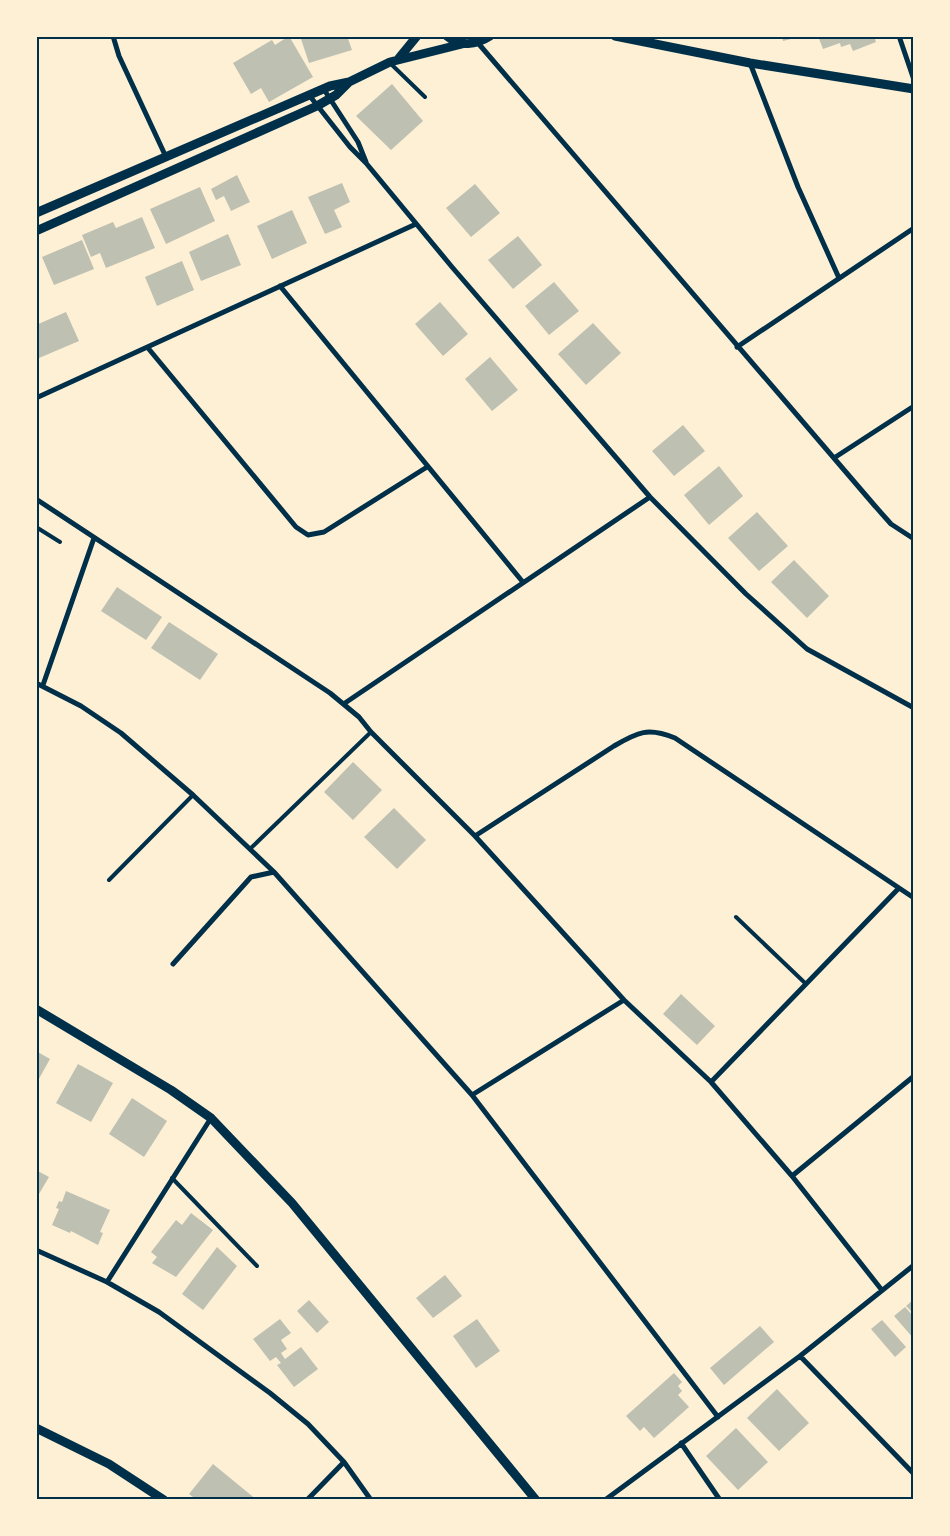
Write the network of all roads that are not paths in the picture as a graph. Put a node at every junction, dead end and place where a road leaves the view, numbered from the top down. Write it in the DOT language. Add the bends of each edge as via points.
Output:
graph roads {
  1 [pos="113,36"];
  2 [pos="417,36"];
  3 [pos="447,36"];
  4 [pos="490,36"];
  5 [pos="615,36"];
  6 [pos="899,36"];
  7 [pos="478,43"];
  8 [pos="462,44"];
  9 [pos="394,60"];
  10 [pos="750,63"];
  11 [pos="914,80"];
  12 [pos="349,82"];
  13 [pos="323,88"];
  14 [pos="914,89"];
  15 [pos="309,95"];
  16 [pos="425,97"];
  17 [pos="330,99"];
  18 [pos="317,106"];
  19 [pos="166,157"];
  20 [pos="366,163"];
  21 [pos="36,213"];
  22 [pos="416,224"];
  23 [pos="914,228"];
  24 [pos="36,231"];
  25 [pos="839,278"];
  26 [pos="280,286"];
  27 [pos="148,348"];
  28 [pos="737,348"];
  29 [pos="36,398"];
  30 [pos="914,406"];
  31 [pos="834,458"];
  32 [pos="428,467"];
  33 [pos="650,497"];
  34 [pos="36,499"];
  35 [pos="36,527"];
  36 [pos="94,538"];
  37 [pos="914,539"];
  38 [pos="60,542"];
  39 [pos="522,581"];
  40 [pos="36,683"];
  41 [pos="43,685"];
  42 [pos="345,703"];
  43 [pos="914,708"];
  44 [pos="371,732"];
  45 [pos="194,795"];
  46 [pos="475,836"];
  47 [pos="250,848"];
  48 [pos="274,872"];
  49 [pos="109,880"];
  50 [pos="899,888"];
  51 [pos="914,898"];
  52 [pos="736,917"];
  53 [pos="173,964"];
  54 [pos="804,983"];
  55 [pos="624,1000"];
  56 [pos="36,1009"];
  57 [pos="914,1076"];
  58 [pos="710,1082"];
  59 [pos="472,1095"];
  60 [pos="211,1118"];
  61 [pos="792,1176"];
  62 [pos="172,1178"];
  63 [pos="36,1250"];
  64 [pos="257,1266"];
  65 [pos="913,1266"];
  66 [pos="107,1282"];
  67 [pos="881,1289"];
  68 [pos="800,1356"];
  69 [pos="718,1417"];
  70 [pos="36,1428"];
  71 [pos="681,1443"];
  72 [pos="344,1462"];
  73 [pos="914,1474"];
  74 [pos="164,1500"];
  75 [pos="307,1500"];
  76 [pos="371,1500"];
  77 [pos="536,1500"];
  78 [pos="605,1500"];
  79 [pos="720,1500"];
  1 -- 19 [label="street" via="119,56"];
  2 -- 9 [label="street"];
  3 -- 8 [label="street"];
  4 -- 7 [label="street"];
  5 -- 10 [label="street"];
  6 -- 11 [label="street"];
  7 -- 8 [label="street"];
  7 -- 28 [label="street"];
  8 -- 9 [label="street"];
  9 -- 12 [label="street"];
  9 -- 16 [label="lane"];
  10 -- 14 [label="street"];
  10 -- 25 [label="street" via="798,187"];
  12 -- 13 [label="street"];
  12 -- 17 [label="street"];
  13 -- 15 [label="street"];
  13 -- 17 [label="street"];
  15 -- 18 [label="street"];
  15 -- 19 [label="street"];
  17 -- 18 [label="street"];
  17 -- 20 [label="street" via="358,142"];
  18 -- 20 [label="street"];
  18 -- 24 [label="street"];
  19 -- 21 [label="street"];
  20 -- 22 [label="street"];
  22 -- 26 [label="street"];
  22 -- 33 [label="street"];
  23 -- 25 [label="street"];
  25 -- 28 [label="street"];
  26 -- 27 [label="street"];
  26 -- 32 [label="street"];
  27 -- 29 [label="street"];
  27 -- 32 [label="street" via="296,527 308,535 324,532"];
  28 -- 31 [label="street"];
  30 -- 31 [label="street"];
  31 -- 37 [label="street" via="891,524"];
  32 -- 39 [label="street"];
  33 -- 39 [label="street"];
  33 -- 43 [label="street" via="792,637 829,663"];
  34 -- 36 [label="street"];
  35 -- 38 [label="lane"];
  36 -- 41 [label="street"];
  36 -- 42 [label="street"];
  39 -- 42 [label="street"];
  40 -- 41 [label="street"];
  41 -- 45 [label="street" via="121,733"];
  42 -- 44 [label="street"];
  44 -- 46 [label="street"];
  44 -- 47 [label="lane"];
  45 -- 47 [label="street"];
  45 -- 49 [label="lane"];
  46 -- 50 [label="street" via="620,742 649,730 674,738"];
  46 -- 55 [label="street"];
  47 -- 48 [label="street"];
  48 -- 53 [label="street" via="251,877"];
  48 -- 59 [label="street"];
  50 -- 51 [label="street"];
  50 -- 54 [label="street"];
  52 -- 54 [label="lane"];
  54 -- 58 [label="street"];
  55 -- 58 [label="street"];
  55 -- 59 [label="street"];
  56 -- 60 [label="street" via="171,1090"];
  57 -- 61 [label="street"];
  58 -- 61 [label="street"];
  59 -- 69 [label="street"];
  60 -- 62 [label="street"];
  60 -- 77 [label="street" via="292,1203"];
  61 -- 67 [label="street"];
  62 -- 64 [label="lane"];
  62 -- 66 [label="street"];
  63 -- 66 [label="street"];
  65 -- 67 [label="street"];
  66 -- 72 [label="street" via="159,1312 270,1393 308,1424"];
  67 -- 68 [label="street"];
  68 -- 69 [label="street"];
  68 -- 73 [label="street"];
  69 -- 71 [label="street"];
  70 -- 74 [label="street" via="109,1464"];
  71 -- 78 [label="street"];
  71 -- 79 [label="street"];
  72 -- 75 [label="street"];
  72 -- 76 [label="street"];
}
